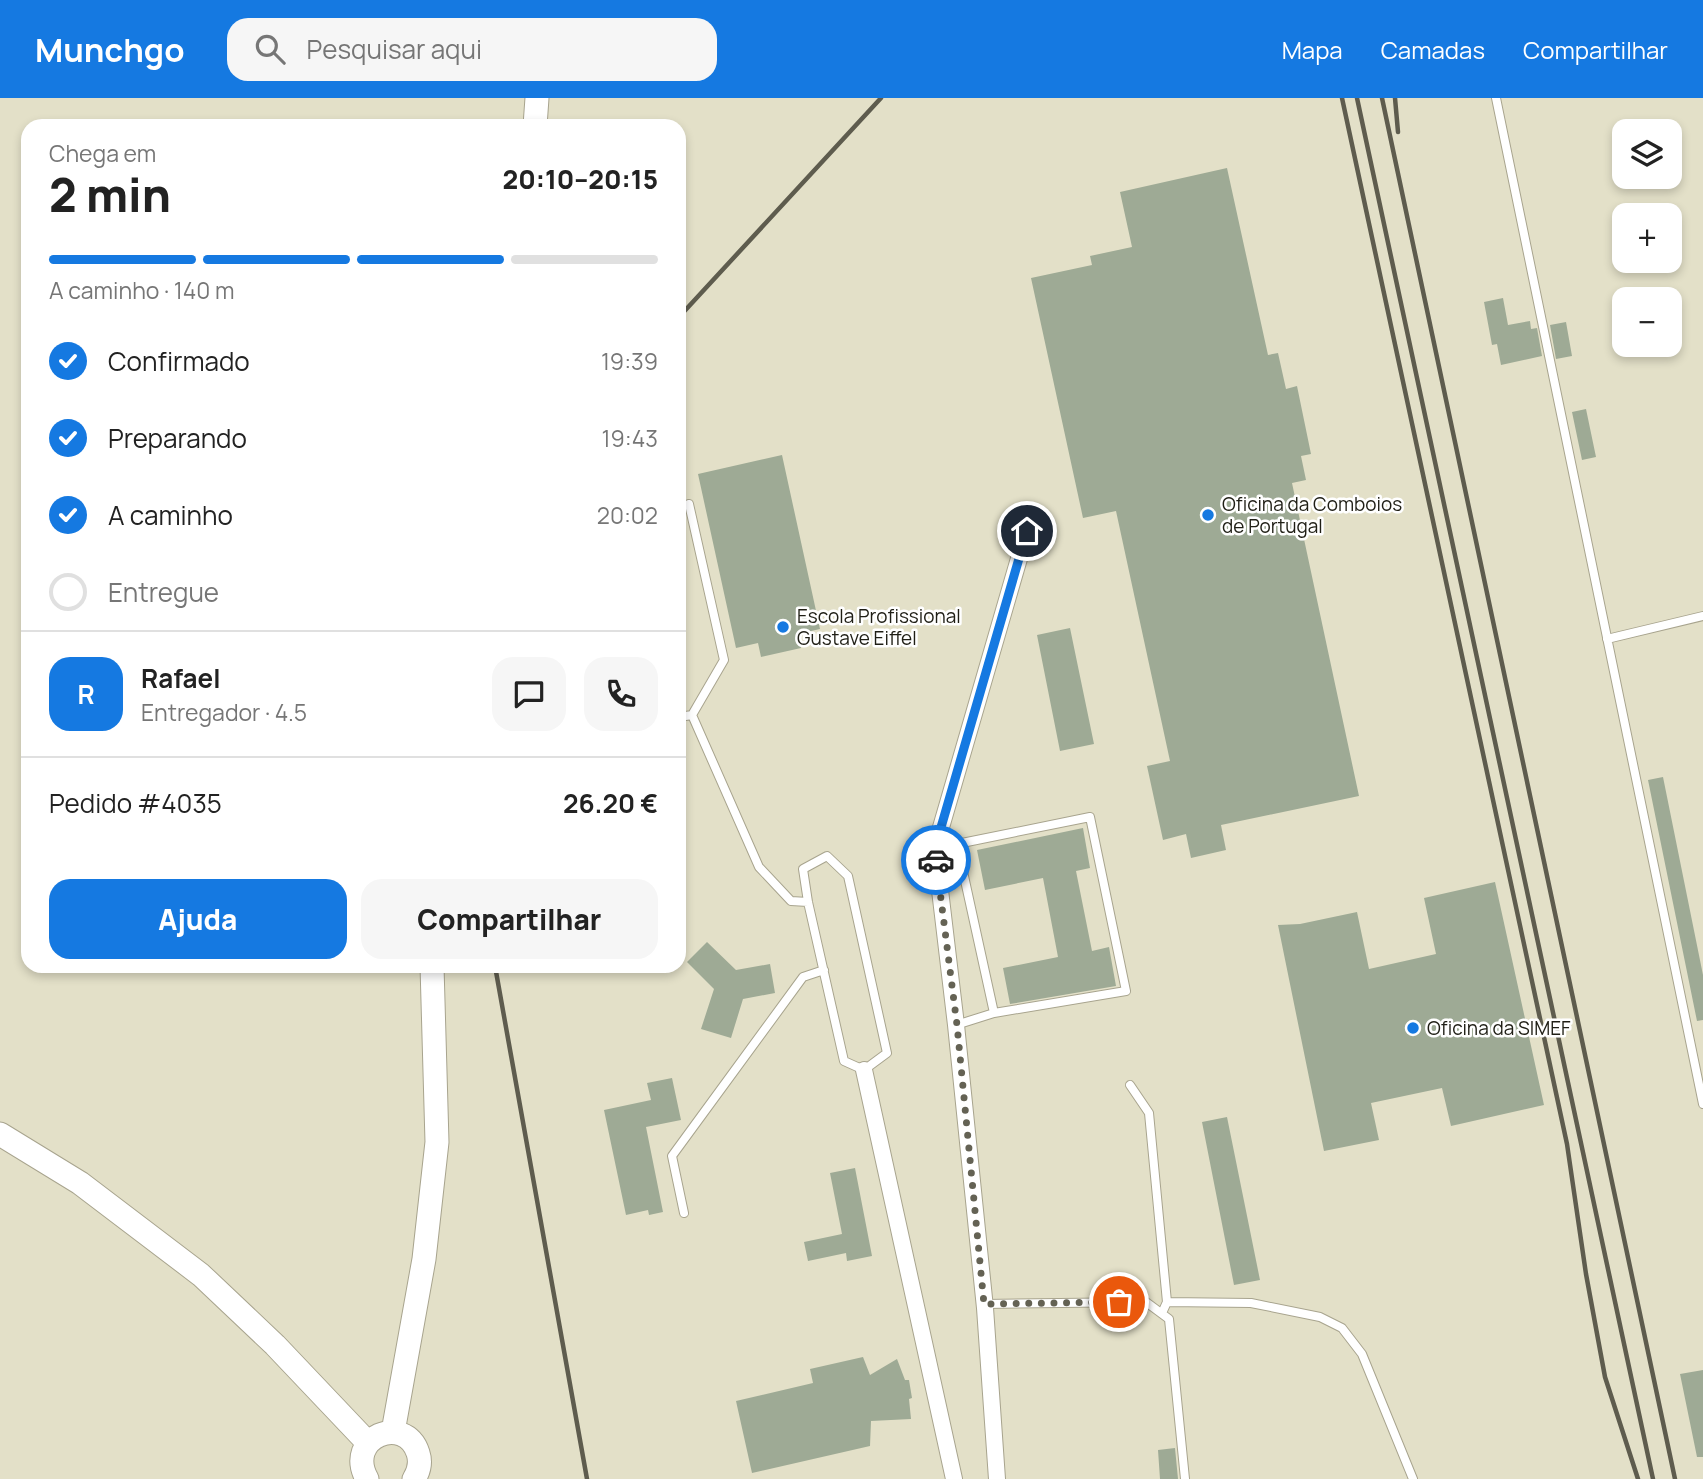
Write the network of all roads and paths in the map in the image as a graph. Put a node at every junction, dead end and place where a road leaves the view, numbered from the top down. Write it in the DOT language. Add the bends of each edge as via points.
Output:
graph roads {
  1 [pos="537,98"];
  2 [pos="1496,98"];
  3 [pos="536,119"];
  4 [pos="689,504"];
  5 [pos="1027,531"];
  6 [pos="1703,616"];
  7 [pos="1607,639"];
  8 [pos="686,715"];
  9 [pos="692,715"];
  10 [pos="957,844"];
  11 [pos="935,848"];
  12 [pos="808,902"];
  13 [pos="824,970"];
  14 [pos="432,973"];
  15 [pos="994,1013"];
  16 [pos="957,1025"];
  17 [pos="864,1070"];
  18 [pos="1130,1085"];
  19 [pos="1703,1104"];
  20 [pos="0,1134"];
  21 [pos="684,1213"];
  22 [pos="1167,1302"];
  23 [pos="984,1304"];
  24 [pos="1162,1313"];
  25 [pos="393,1432"];
  26 [pos="368,1443"];
  27 [pos="366,1479"];
  28 [pos="414,1479"];
  29 [pos="954,1479"];
  30 [pos="998,1479"];
  31 [pos="1185,1479"];
  32 [pos="1413,1479"];
  1 -- 3 [label="street"];
  2 -- 7 [label="lane"];
  4 -- 9 [label="lane" via="724,660"];
  5 -- 11 [label="street"];
  6 -- 7 [label="lane"];
  7 -- 19 [label="lane"];
  8 -- 9 [label="lane"];
  9 -- 12 [label="lane" via="759,867 791,901"];
  10 -- 11 [label="lane"];
  10 -- 15 [label="lane"];
  10 -- 15 [label="lane" via="1090,817 1126,991"];
  11 -- 16 [label="street"];
  12 -- 13 [label="lane"];
  12 -- 17 [label="lane" via="803,869 827,856 848,876 887,1053"];
  13 -- 17 [label="lane" via="844,1060"];
  13 -- 21 [label="lane" via="803,977 672,1156"];
  14 -- 25 [label="street" via="437,1142 424,1259"];
  15 -- 16 [label="lane"];
  16 -- 23 [label="street"];
  17 -- 29 [label="street"];
  18 -- 22 [label="lane" via="1149,1113"];
  20 -- 26 [label="street" via="80,1182 201,1275"];
  22 -- 24 [label="lane"];
  22 -- 32 [label="lane" via="1251,1303 1320,1317 1342,1328 1362,1354"];
  23 -- 24 [label="lane" via="1146,1302"];
  23 -- 30 [label="street"];
  24 -- 31 [label="lane" via="1169,1319"];
  25 -- 26 [label="street" via="375,1436"];
  25 -- 28 [label="street" via="416,1448 419,1466"];
  26 -- 27 [label="street" via="361,1461"];
}
